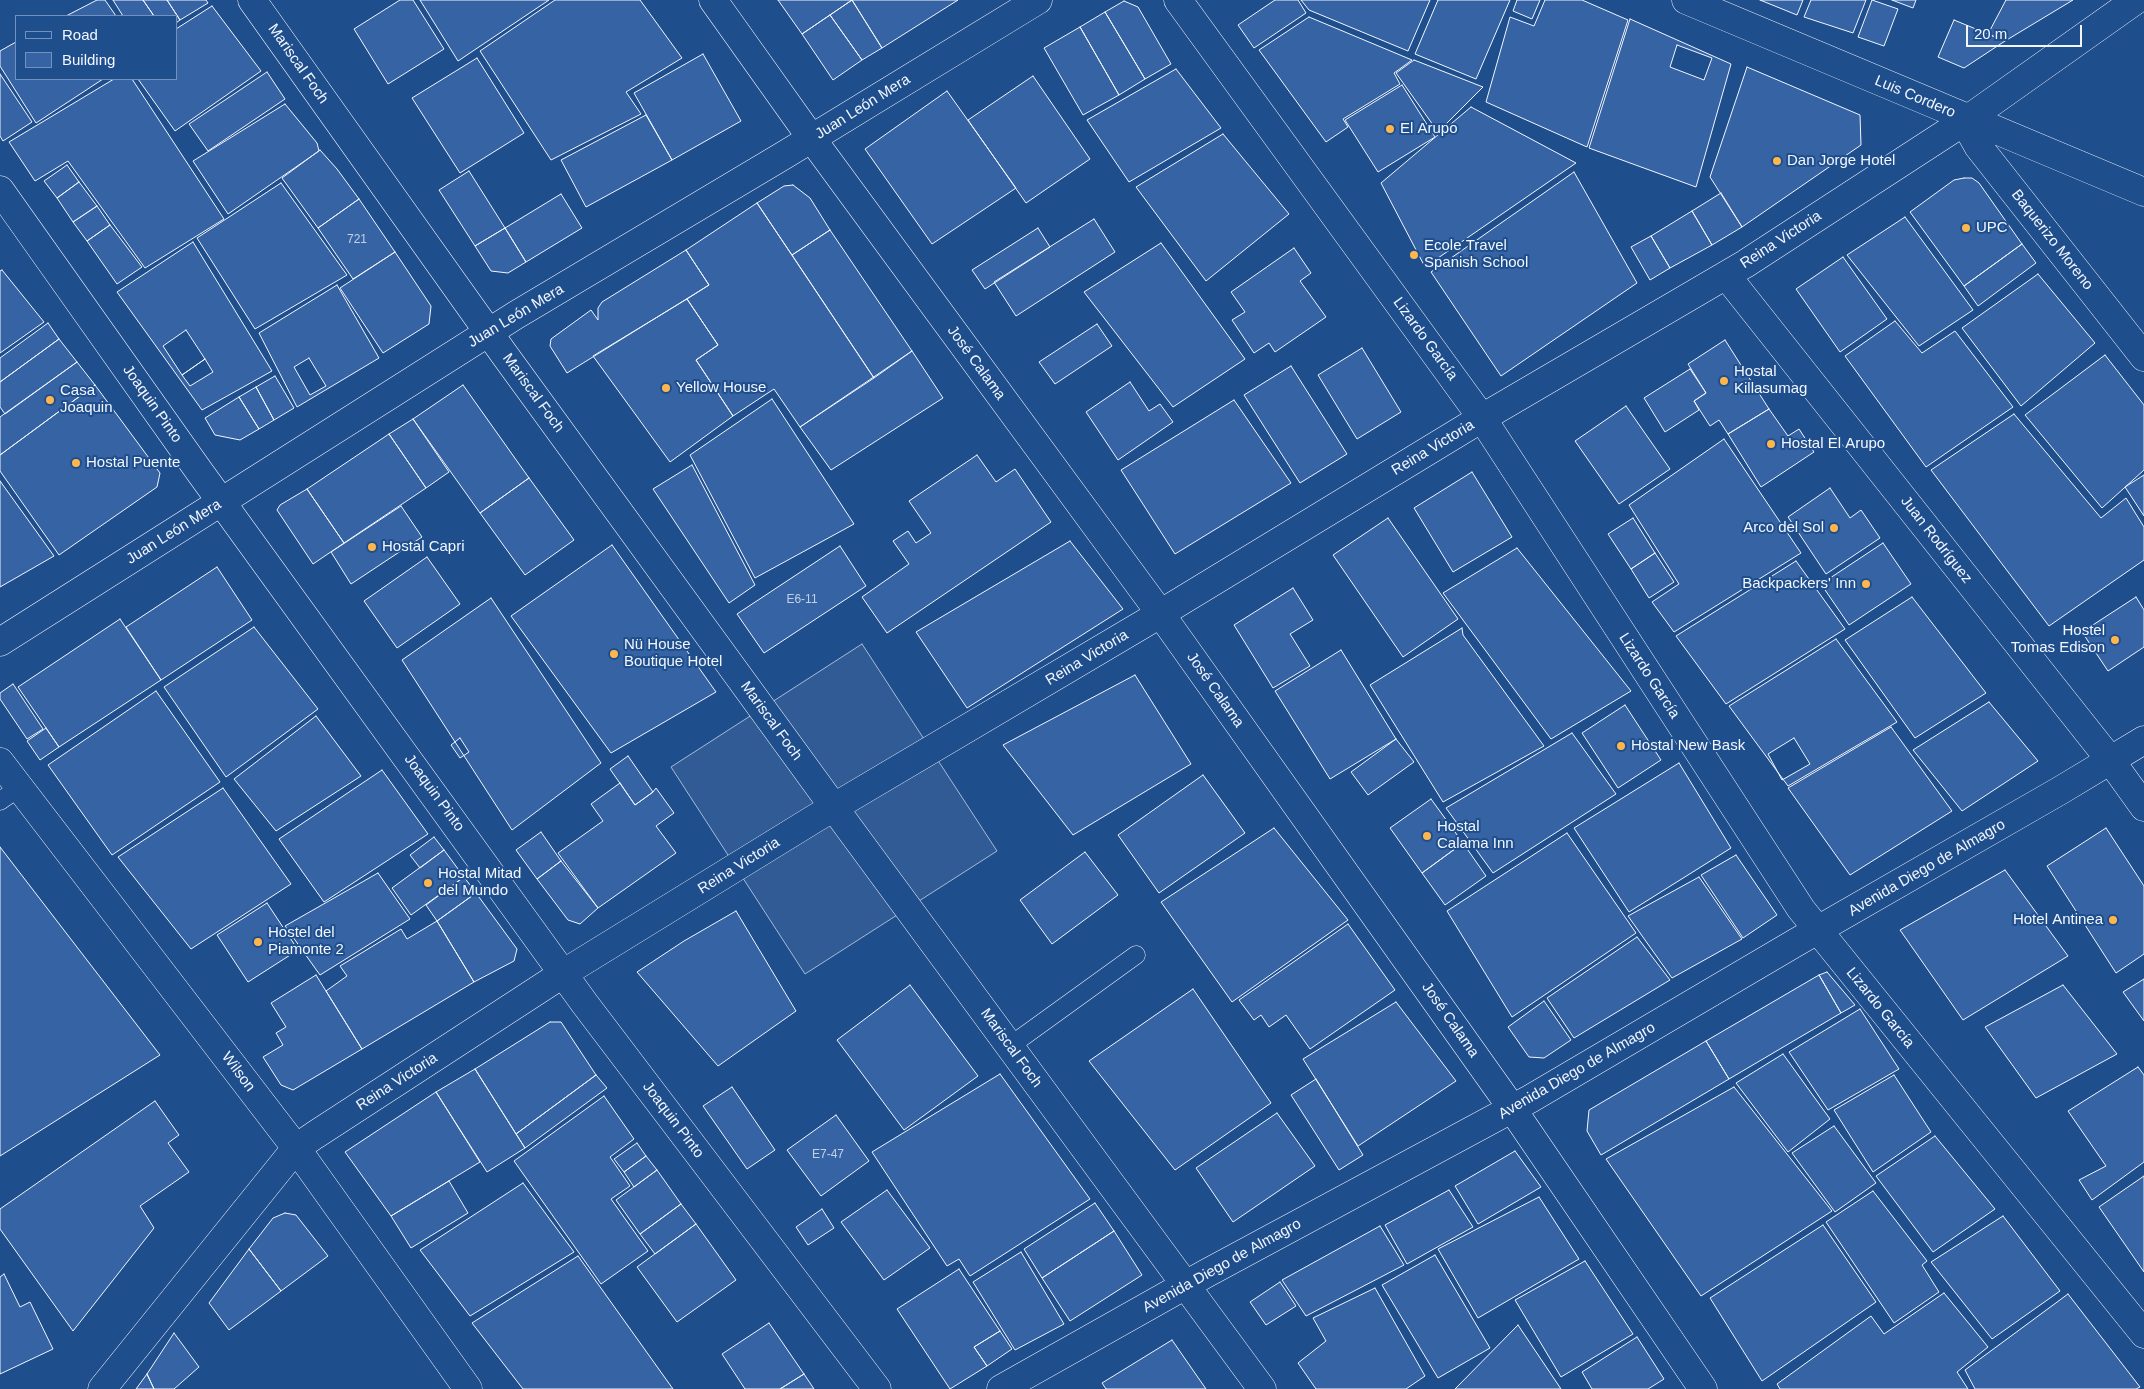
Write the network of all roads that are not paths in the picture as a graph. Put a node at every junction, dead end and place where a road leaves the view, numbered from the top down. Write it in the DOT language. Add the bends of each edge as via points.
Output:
graph roads {
  1 [pos="252,0"];
  2 [pos="713,0"];
  3 [pos="1038,0"];
  4 [pos="1178,0"];
  5 [pos="1686,0"];
  6 [pos="2136,0"];
  7 [pos="1968,119"];
  8 [pos="812,139"];
  9 [pos="0,190"];
  10 [pos="2144,192"];
  11 [pos="1726,275"];
  12 [pos="490,332"];
  13 [pos="2144,357"];
  14 [pos="1482,418"];
  15 [pos="222,502"];
  16 [pos="1160,613"];
  17 [pos="0,642"];
  18 [pos="2144,740"];
  19 [pos="2111,761"];
  20 [pos="0,762"];
  21 [pos="10,794"];
  22 [pos="2144,807"];
  23 [pos="834,808"];
  24 [pos="1817,931"];
  25 [pos="1136,955"];
  26 [pos="564,973"];
  27 [pos="1010,1046"];
  28 [pos="1513,1108"];
  29 [pos="296,1148"];
  30 [pos="1186,1285"];
  31 [pos="2144,1334"];
  32 [pos="102,1389"];
  33 [pos="468,1389"];
  34 [pos="877,1389"];
  35 [pos="1001,1389"];
  36 [pos="1262,1389"];
  37 [pos="1703,1389"];
  1 -- 12 [label="street, Mariscal Foch"];
  2 -- 8 [label="street, José Calama"];
  3 -- 8 [label="street, Juan León Mera"];
  4 -- 14 [label="street, Lizardo García"];
  5 -- 7 [label="street, Luis Cordero"];
  6 -- 7 [label="street, Reina Victoria"];
  7 -- 10 [label="street, Luis Cordero"];
  7 -- 11 [label="street, Reina Victoria"];
  7 -- 13 [label="street, Baquerizo Moreno" via="1969,130 1978,146"];
  8 -- 12 [label="street, Juan León Mera"];
  8 -- 16 [label="street, José Calama"];
  9 -- 15 [label="street, Joaquin Pinto"];
  11 -- 14 [label="street, Reina Victoria"];
  11 -- 19 [label="street, Juan Rodríguez"];
  12 -- 15 [label="street, Juan León Mera"];
  12 -- 23 [label="street, Mariscal Foch"];
  14 -- 16 [label="street, Reina Victoria"];
  14 -- 24 [label="street, Lizardo García"];
  15 -- 17 [label="street, Juan León Mera"];
  15 -- 26 [label="street, Joaquin Pinto"];
  16 -- 23 [label="street, Reina Victoria"];
  16 -- 28 [label="street, José Calama"];
  18 -- 19 [label="street, Avenida Diego de Almagro"];
  19 -- 22 [label="street, Juan Rodríguez"];
  19 -- 24 [label="street, Avenida Diego de Almagro"];
  20 -- 21 [label="street, Wilson"];
  21 -- 29 [label="street, Wilson"];
  23 -- 26 [label="street, Reina Victoria"];
  23 -- 27 [label="street, Mariscal Foch"];
  24 -- 28 [label="street, Avenida Diego de Almagro"];
  24 -- 31 [label="street, Lizardo García"];
  25 -- 27 [label="lane"];
  26 -- 29 [label="street, Reina Victoria"];
  26 -- 34 [label="street, Joaquin Pinto"];
  27 -- 30 [label="street, Mariscal Foch"];
  28 -- 30 [label="street, Avenida Diego de Almagro"];
  28 -- 37 [label="street, José Calama"];
  29 -- 32 [label="street, Reina Victoria"];
  29 -- 33 [label="street, Wilson"];
  30 -- 35 [label="street, Avenida Diego de Almagro"];
  30 -- 36 [label="street, Mariscal Foch"];
}
